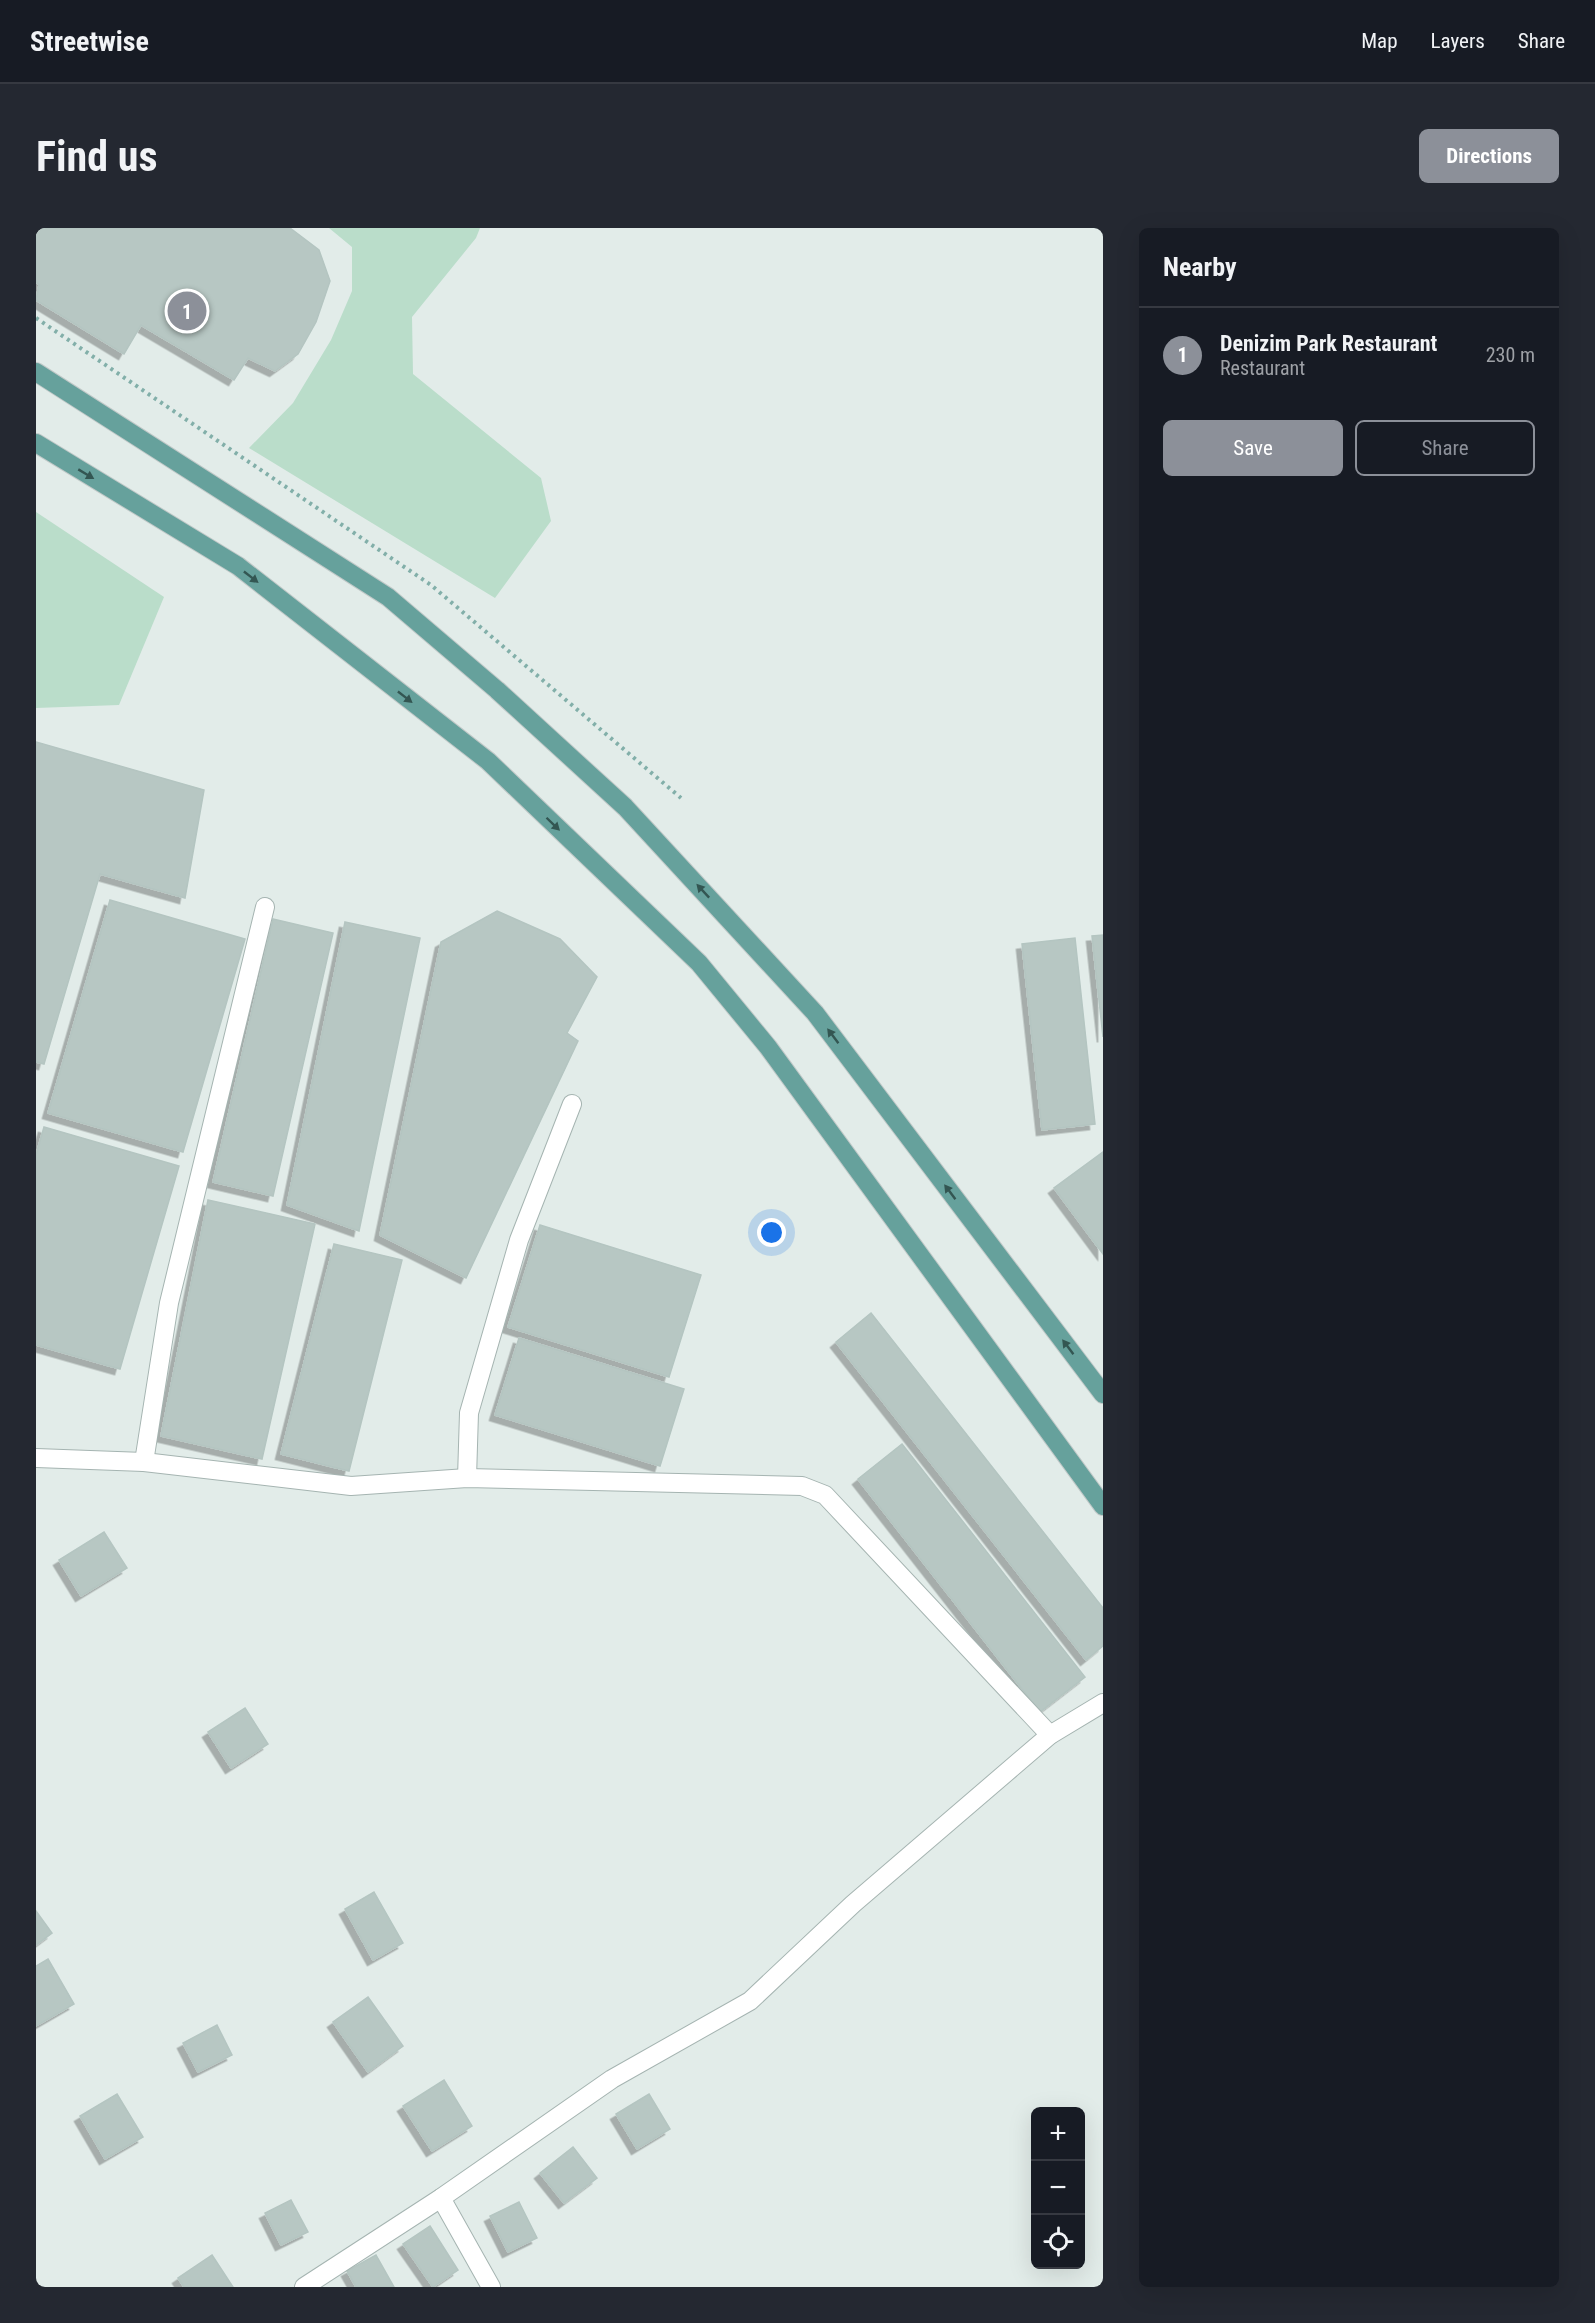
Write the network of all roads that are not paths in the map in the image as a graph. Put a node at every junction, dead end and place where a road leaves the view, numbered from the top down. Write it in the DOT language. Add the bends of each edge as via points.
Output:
graph roads {
  1 [pos="36,372"];
  2 [pos="36,443"];
  3 [pos="265,908"];
  4 [pos="572,1104"];
  5 [pos="1103,1394"];
  6 [pos="36,1458"];
  7 [pos="144,1462"];
  8 [pos="467,1479"];
  9 [pos="1103,1506"];
  10 [pos="1103,1703"];
  11 [pos="1050,1735"];
  12 [pos="441,2198"];
  13 [pos="304,2287"];
  14 [pos="491,2287"];
  5 -- 1 [label="main road, one-way" via="815,1013 625,807 388,597"];
  2 -- 9 [label="main road, one-way" via="238,566 478,754 699,963 768,1047"];
  3 -- 7 [label="street" via="169,1304"];
  4 -- 8 [label="street" via="519,1240 469,1413"];
  6 -- 7 [label="street"];
  7 -- 8 [label="street" via="351,1486"];
  8 -- 11 [label="street" via="802,1486 825,1495"];
  10 -- 11 [label="street"];
  11 -- 12 [label="street" via="853,1904 750,2001 612,2079"];
  12 -- 13 [label="street"];
  12 -- 14 [label="street"];
}
